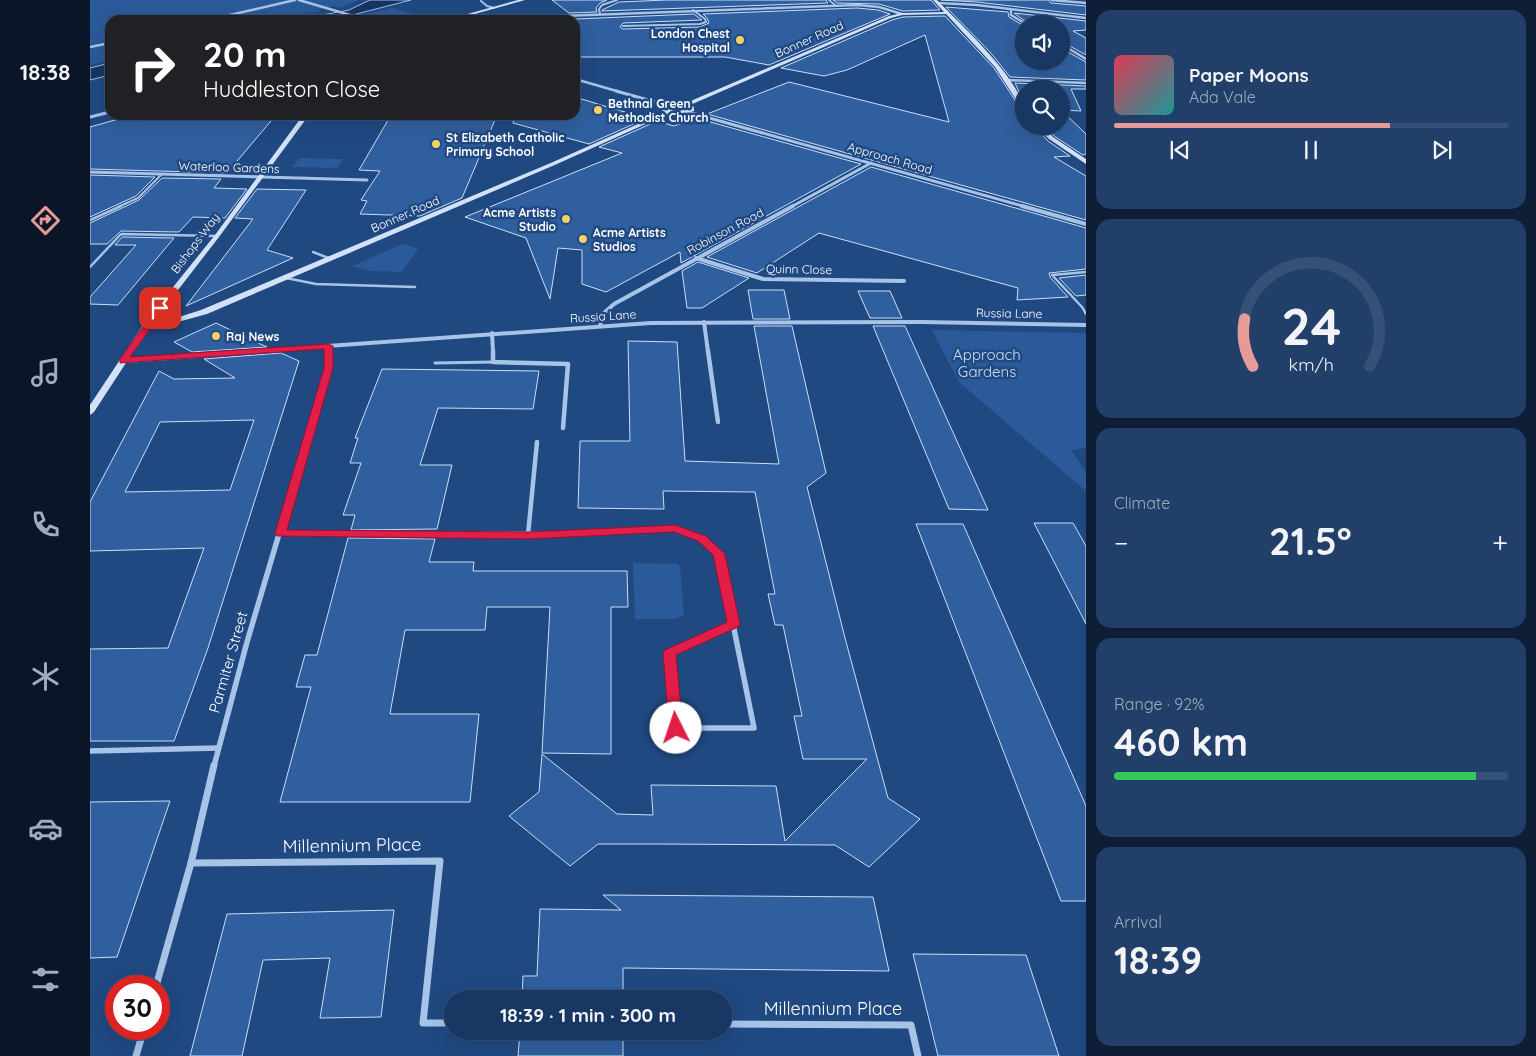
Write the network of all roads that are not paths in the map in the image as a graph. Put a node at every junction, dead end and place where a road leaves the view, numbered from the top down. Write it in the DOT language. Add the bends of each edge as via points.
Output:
graph roads {
  1 [pos="295,0"];
  2 [pos="299,0"];
  3 [pos="523,0"];
  4 [pos="617,0"];
  5 [pos="829,0"];
  6 [pos="1051,0"];
  7 [pos="481,1"];
  8 [pos="936,2"];
  9 [pos="1086,3"];
  10 [pos="835,5"];
  11 [pos="494,8"];
  12 [pos="693,10"];
  13 [pos="1011,10"];
  14 [pos="946,13"];
  15 [pos="600,14"];
  16 [pos="902,14"];
  17 [pos="230,15"];
  18 [pos="349,15"];
  19 [pos="466,15"];
  20 [pos="577,15"];
  21 [pos="1015,17"];
  22 [pos="1086,18"];
  23 [pos="623,26"];
  24 [pos="105,44"];
  25 [pos="90,47"];
  26 [pos="1070,49"];
  27 [pos="1086,59"];
  28 [pos="580,80"];
  29 [pos="1007,80"];
  30 [pos="1086,83"];
  31 [pos="1015,94"];
  32 [pos="666,105"];
  33 [pos="686,105"];
  34 [pos="668,112"];
  35 [pos="688,112"];
  36 [pos="105,114"];
  37 [pos="90,118"];
  38 [pos="302,120"];
  39 [pos="1048,135"];
  40 [pos="1086,162"];
  41 [pos="872,163"];
  42 [pos="90,172"];
  43 [pos="162,174"];
  44 [pos="261,177"];
  45 [pos="367,180"];
  46 [pos="90,220"];
  47 [pos="1086,224"];
  48 [pos="217,236"];
  49 [pos="313,252"];
  50 [pos="696,258"];
  51 [pos="330,259"];
  52 [pos="90,267"];
  53 [pos="1086,272"];
  54 [pos="286,278"];
  55 [pos="904,281"];
  56 [pos="415,287"];
  57 [pos="1086,314"];
  58 [pos="704,322"];
  59 [pos="148,324"];
  60 [pos="1086,325"];
  61 [pos="600,326"];
  62 [pos="492,333"];
  63 [pos="328,346"];
  64 [pos="123,361"];
  65 [pos="493,362"];
  66 [pos="434,363"];
  67 [pos="90,412"];
  68 [pos="718,422"];
  69 [pos="562,428"];
  70 [pos="537,442"];
  71 [pos="281,533"];
  72 [pos="528,536"];
  73 [pos="734,624"];
  74 [pos="218,748"];
  75 [pos="90,751"];
  76 [pos="191,863"];
  77 [pos="159,975"];
  78 [pos="444,1023"];
  79 [pos="732,1024"];
  80 [pos="141,1040"];
  81 [pos="136,1056"];
  82 [pos="918,1056"];
  1 -- 17 [label="street"];
  2 -- 18 [label="street"];
  3 -- 11 [label="main road"];
  4 -- 15 [label="lane" via="602,5"];
  5 -- 10 [label="lane"];
  6 -- 9 [label="street"];
  7 -- 11 [label="lane"];
  8 -- 13 [label="street"];
  8 -- 14 [label="main road"];
  10 -- 12 [label="street"];
  10 -- 16 [label="street" via="866,5"];
  11 -- 19 [label="main road"];
  12 -- 15 [label="street"];
  12 -- 23 [label="lane" via="706,22"];
  13 -- 21 [label="street"];
  13 -- 22 [label="street"];
  14 -- 16 [label="main road, Bonner Road"];
  14 -- 29 [label="main road" via="998,66"];
  15 -- 20 [label="street"];
  16 -- 33 [label="main road, Bonner Road" via="888,17"];
  24 -- 25 [label="street"];
  26 -- 27 [label="street"];
  28 -- 32 [label="street"];
  29 -- 30 [label="street"];
  29 -- 31 [label="main road"];
  32 -- 33 [label="main road"];
  32 -- 34 [label="main road" via="662,109"];
  33 -- 35 [label="main road" via="692,108"];
  34 -- 35 [label="main road, Approach Road"];
  34 -- 51 [label="main road, Bonner Road"];
  35 -- 41 [label="street, Approach Road"];
  36 -- 37 [label="street"];
  38 -- 44 [label="main road, Bishops Way"];
  39 -- 40 [label="main road"];
  41 -- 47 [label="street, Approach Road"];
  41 -- 50 [label="street, Robinson Road"];
  42 -- 43 [label="street, Waterloo Gardens"];
  43 -- 44 [label="street, Waterloo Gardens"];
  43 -- 46 [label="lane" via="138,198"];
  44 -- 45 [label="street, Waterloo Gardens"];
  44 -- 48 [label="main road, Bishops Way"];
  48 -- 52 [label="lane" via="121,234"];
  48 -- 59 [label="main road, Bishops Way"];
  49 -- 51 [label="lane"];
  50 -- 55 [label="street, Quinn Close" via="763,279"];
  50 -- 61 [label="street, Robinson Road" via="603,311"];
  51 -- 54 [label="main road, Bonner Road"];
  53 -- 57 [label="lane" via="1052,275"];
  54 -- 56 [label="lane" via="316,284"];
  54 -- 59 [label="main road, Bonner Road" via="180,320"];
  58 -- 60 [label="street, Russia Lane"];
  58 -- 61 [label="street, Russia Lane"];
  58 -- 68 [label="street"];
  59 -- 64 [label="main road, Bishops Way"];
  61 -- 62 [label="street, Russia Lane"];
  62 -- 63 [label="street, Russia Lane"];
  62 -- 65 [label="street"];
  63 -- 64 [label="street, Russia Lane"];
  63 -- 71 [label="street, Parmiter Street" via="329,368"];
  64 -- 67 [label="main road, Bishops Way"];
  65 -- 66 [label="lane"];
  65 -- 69 [label="street" via="568,364"];
  70 -- 72 [label="street"];
  71 -- 72 [label="street"];
  71 -- 74 [label="street, Parmiter Street"];
  72 -- 73 [label="street" via="675,529 702,539 719,554"];
  73 -- 73 [label="street" via="754,728 676,728 670,653"];
  74 -- 75 [label="street"];
  74 -- 76 [label="street, Parmiter Street"];
  76 -- 77 [label="street, Parmiter Street"];
  76 -- 78 [label="street, Millennium Place" via="440,861 423,1023"];
  79 -- 82 [label="street, Millennium Place" via="911,1025"];
  80 -- 81 [label="street"];
}
